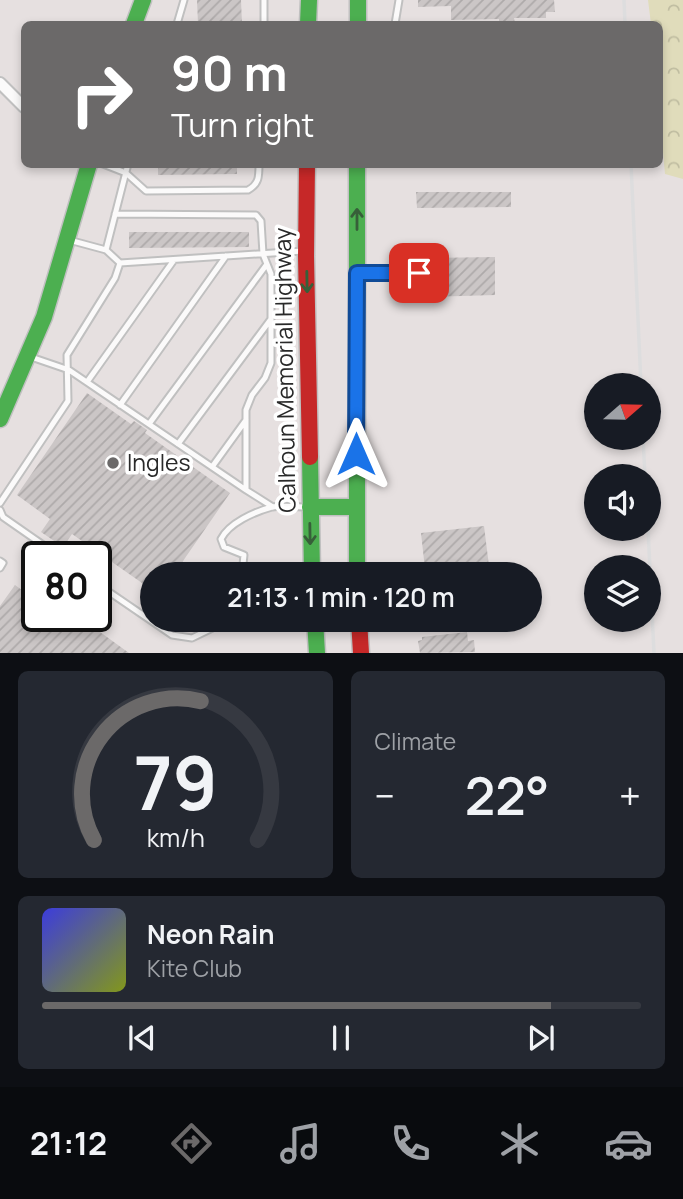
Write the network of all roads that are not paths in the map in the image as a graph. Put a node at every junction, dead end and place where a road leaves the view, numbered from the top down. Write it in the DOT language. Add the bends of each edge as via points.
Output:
graph roads {
  1 [pos="144,0"];
  2 [pos="184,0"];
  3 [pos="264,0"];
  4 [pos="309,0"];
  5 [pos="358,0"];
  6 [pos="399,0"];
  7 [pos="135,21"];
  8 [pos="178,21"];
  9 [pos="264,21"];
  10 [pos="308,21"];
  11 [pos="358,21"];
  12 [pos="396,21"];
  13 [pos="0,83"];
  14 [pos="21,104"];
  15 [pos="88,168"];
  16 [pos="113,168"];
  17 [pos="127,168"];
  18 [pos="259,168"];
  19 [pos="307,168"];
  20 [pos="357,168"];
  21 [pos="126,173"];
  22 [pos="115,214"];
  23 [pos="68,240"];
  24 [pos="106,250"];
  25 [pos="306,251"];
  26 [pos="263,254"];
  27 [pos="226,256"];
  28 [pos="174,260"];
  29 [pos="120,263"];
  30 [pos="267,264"];
  31 [pos="357,273"];
  32 [pos="419,273"];
  33 [pos="271,319"];
  34 [pos="28,356"];
  35 [pos="69,370"];
  36 [pos="86,382"];
  37 [pos="120,405"];
  38 [pos="0,419"];
  39 [pos="246,420"];
  40 [pos="149,424"];
  41 [pos="178,444"];
  42 [pos="212,467"];
  43 [pos="246,490"];
  44 [pos="0,503"];
  45 [pos="273,507"];
  46 [pos="310,507"];
  47 [pos="356,507"];
  48 [pos="0,510"];
  49 [pos="37,541"];
  50 [pos="0,561"];
  51 [pos="243,562"];
  52 [pos="312,562"];
  53 [pos="357,562"];
  54 [pos="0,568"];
  55 [pos="112,594"];
  56 [pos="140,613"];
  57 [pos="168,632"];
  58 [pos="204,632"];
  59 [pos="316,632"];
  60 [pos="359,632"];
  61 [pos="317,653"];
  62 [pos="360,653"];
  1 -- 7 [label="main road"];
  2 -- 8 [label="lane"];
  3 -- 9 [label="lane"];
  4 -- 10 [label="main road"];
  5 -- 11 [label="main road"];
  6 -- 12 [label="lane"];
  13 -- 14 [label="street"];
  15 -- 23 [label="main road"];
  16 -- 21 [label="lane"];
  17 -- 21 [label="lane"];
  18 -- 21 [label="lane" via="259,180 248,190 146,191"];
  19 -- 25 [label="main road, Calhoun Memorial Highway"];
  31 -- 20 [label="main road, one-way"];
  21 -- 22 [label="lane"];
  22 -- 24 [label="lane"];
  22 -- 26 [label="lane" via="256,215 261,222"];
  23 -- 24 [label="lane"];
  23 -- 34 [label="main road"];
  24 -- 29 [label="lane"];
  25 -- 26 [label="lane"];
  25 -- 46 [label="main road, Calhoun Memorial Highway, one-way"];
  26 -- 27 [label="lane"];
  26 -- 30 [label="lane"];
  27 -- 28 [label="lane"];
  27 -- 37 [label="lane"];
  28 -- 29 [label="lane"];
  28 -- 36 [label="lane"];
  29 -- 35 [label="lane" via="67,355"];
  30 -- 33 [label="lane"];
  30 -- 40 [label="lane"];
  31 -- 32 [label="lane"];
  31 -- 47 [label="main road"];
  33 -- 39 [label="lane" via="271,363 252,395"];
  33 -- 41 [label="lane"];
  34 -- 35 [label="lane"];
  34 -- 38 [label="main road"];
  35 -- 36 [label="lane"];
  35 -- 44 [label="lane" via="68,401"];
  36 -- 37 [label="lane"];
  37 -- 40 [label="lane"];
  39 -- 42 [label="lane"];
  39 -- 43 [label="lane"];
  40 -- 41 [label="lane"];
  41 -- 42 [label="lane"];
  42 -- 43 [label="lane"];
  43 -- 45 [label="lane"];
  45 -- 46 [label="lane"];
  45 -- 51 [label="lane" via="224,532 225,547 244,555"];
  46 -- 47 [label="main road"];
  46 -- 52 [label="main road, Calhoun Memorial Highway, one-way"];
  47 -- 53 [label="main road"];
  48 -- 49 [label="lane"];
  50 -- 54 [label="lane"];
  55 -- 56 [label="lane"];
  57 -- 58 [label="lane" via="192,638"];
  59 -- 61 [label="main road"];
  60 -- 62 [label="main road"];
}
